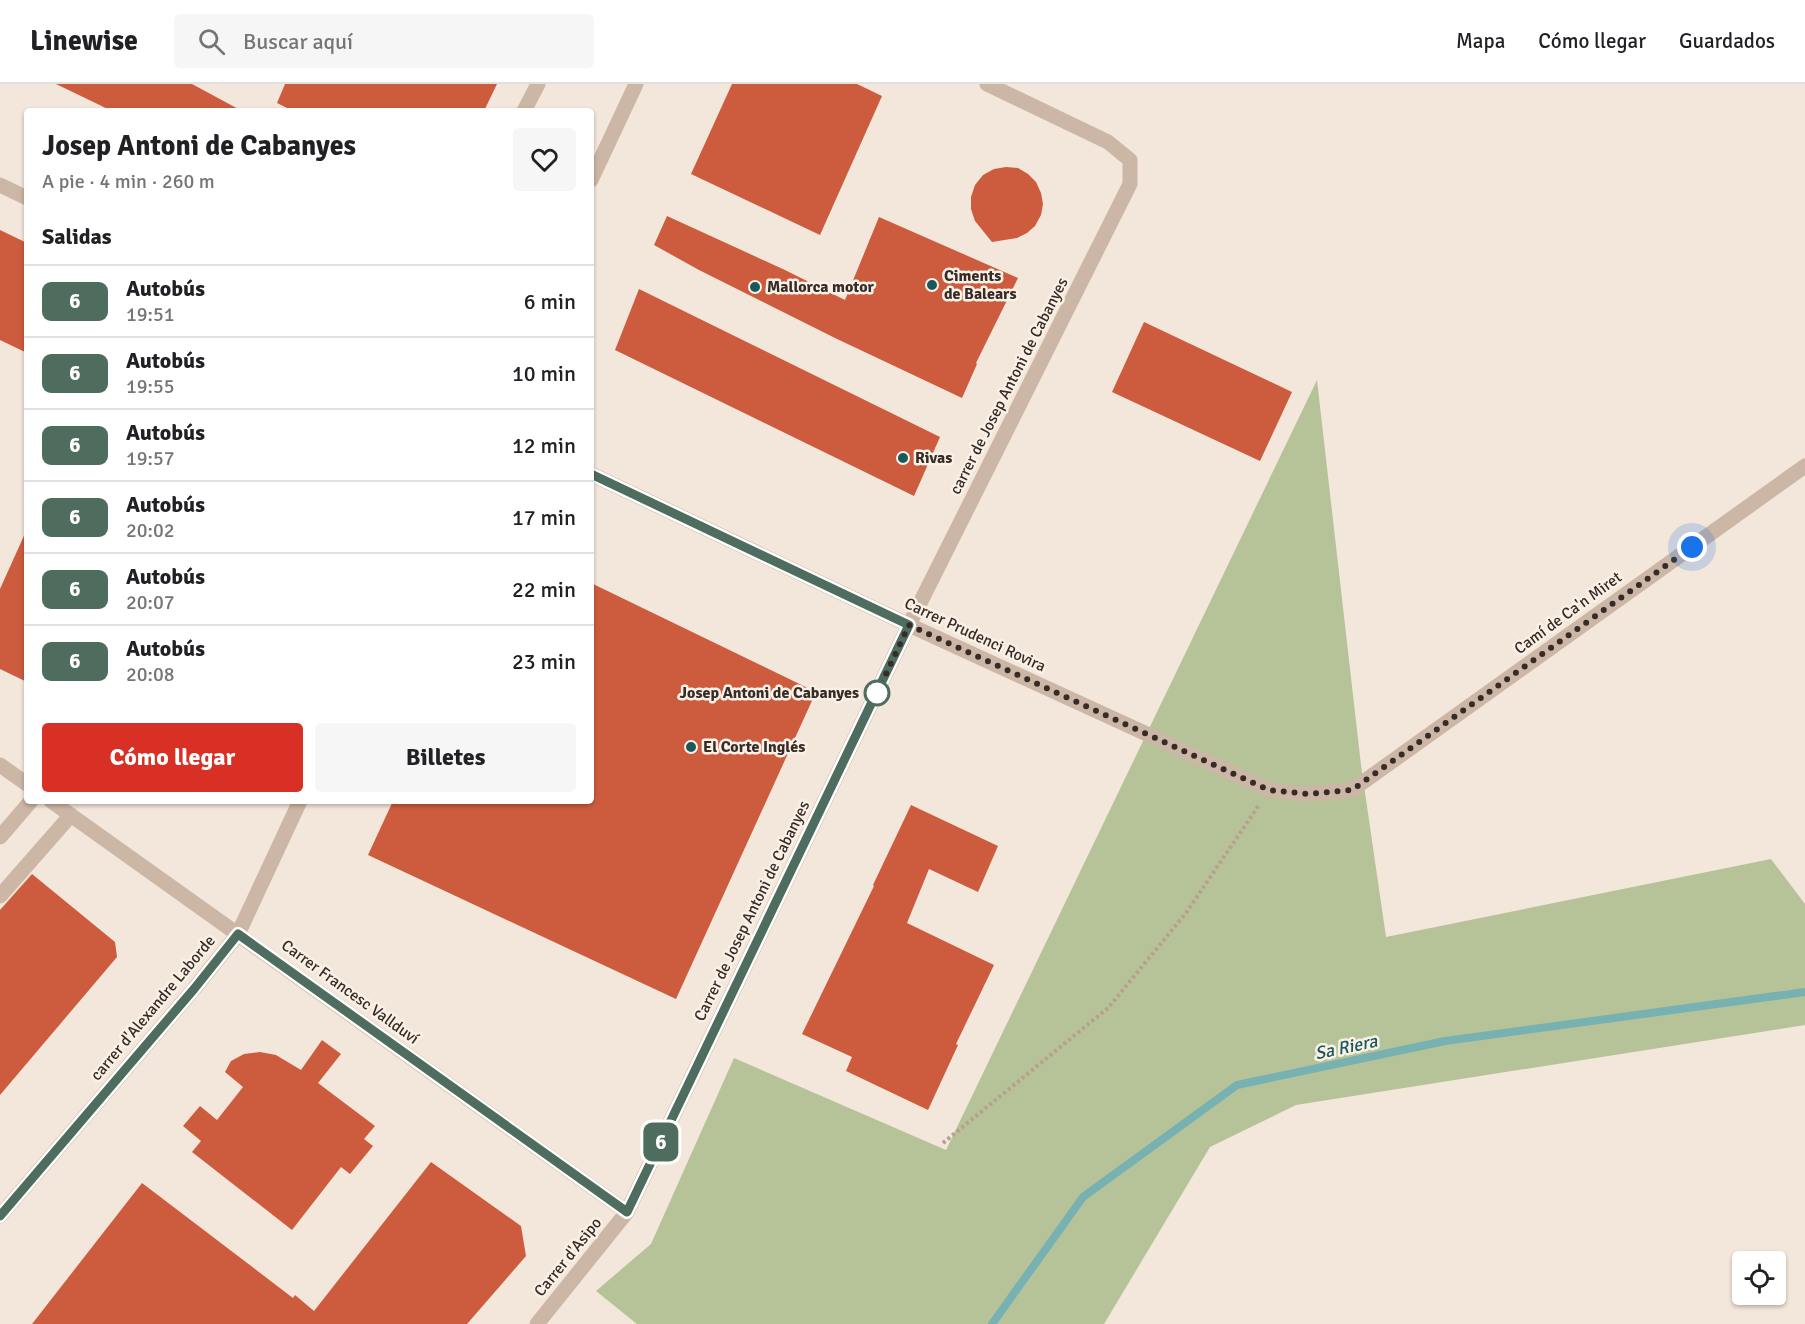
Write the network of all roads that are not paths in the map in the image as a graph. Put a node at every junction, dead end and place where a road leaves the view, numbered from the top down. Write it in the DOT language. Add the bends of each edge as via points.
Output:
graph roads {
  1 [pos="538,84"];
  2 [pos="636,84"];
  3 [pos="987,84"];
  4 [pos="526,108"];
  5 [pos="594,174"];
  6 [pos="0,185"];
  7 [pos="24,197"];
  8 [pos="1805,466"];
  9 [pos="594,475"];
  10 [pos="909,625"];
  11 [pos="0,765"];
  12 [pos="24,782"];
  13 [pos="1352,790"];
  14 [pos="28,804"];
  15 [pos="299,804"];
  16 [pos="60,806"];
  17 [pos="0,837"];
  18 [pos="0,896"];
  19 [pos="238,934"];
  20 [pos="627,1212"];
  21 [pos="0,1216"];
  22 [pos="537,1324"];
  1 -- 4 [label="street"];
  2 -- 5 [label="street"];
  3 -- 10 [label="street, carrer de Josep Antoni de Cabanyes" via="1108,142 1130,160 1130,184"];
  6 -- 7 [label="street"];
  8 -- 13 [label="street, Camí de Ca'n Miret"];
  9 -- 10 [label="street, Carrer Prudenci Rovira"];
  10 -- 13 [label="street, Carrer Prudenci Rovira" via="1269,790 1308,794"];
  10 -- 20 [label="street, Carrer de Josep Antoni de Cabanyes"];
  11 -- 12 [label="street"];
  14 -- 17 [label="street"];
  15 -- 19 [label="street, carrer d'Alexandre Laborde"];
  16 -- 18 [label="street"];
  16 -- 19 [label="street, Carrer Francesc Vallduví"];
  19 -- 20 [label="street, Carrer Francesc Vallduví"];
  19 -- 21 [label="street, carrer d'Alexandre Laborde"];
  20 -- 22 [label="street, Carrer d'Asipo"];
}
